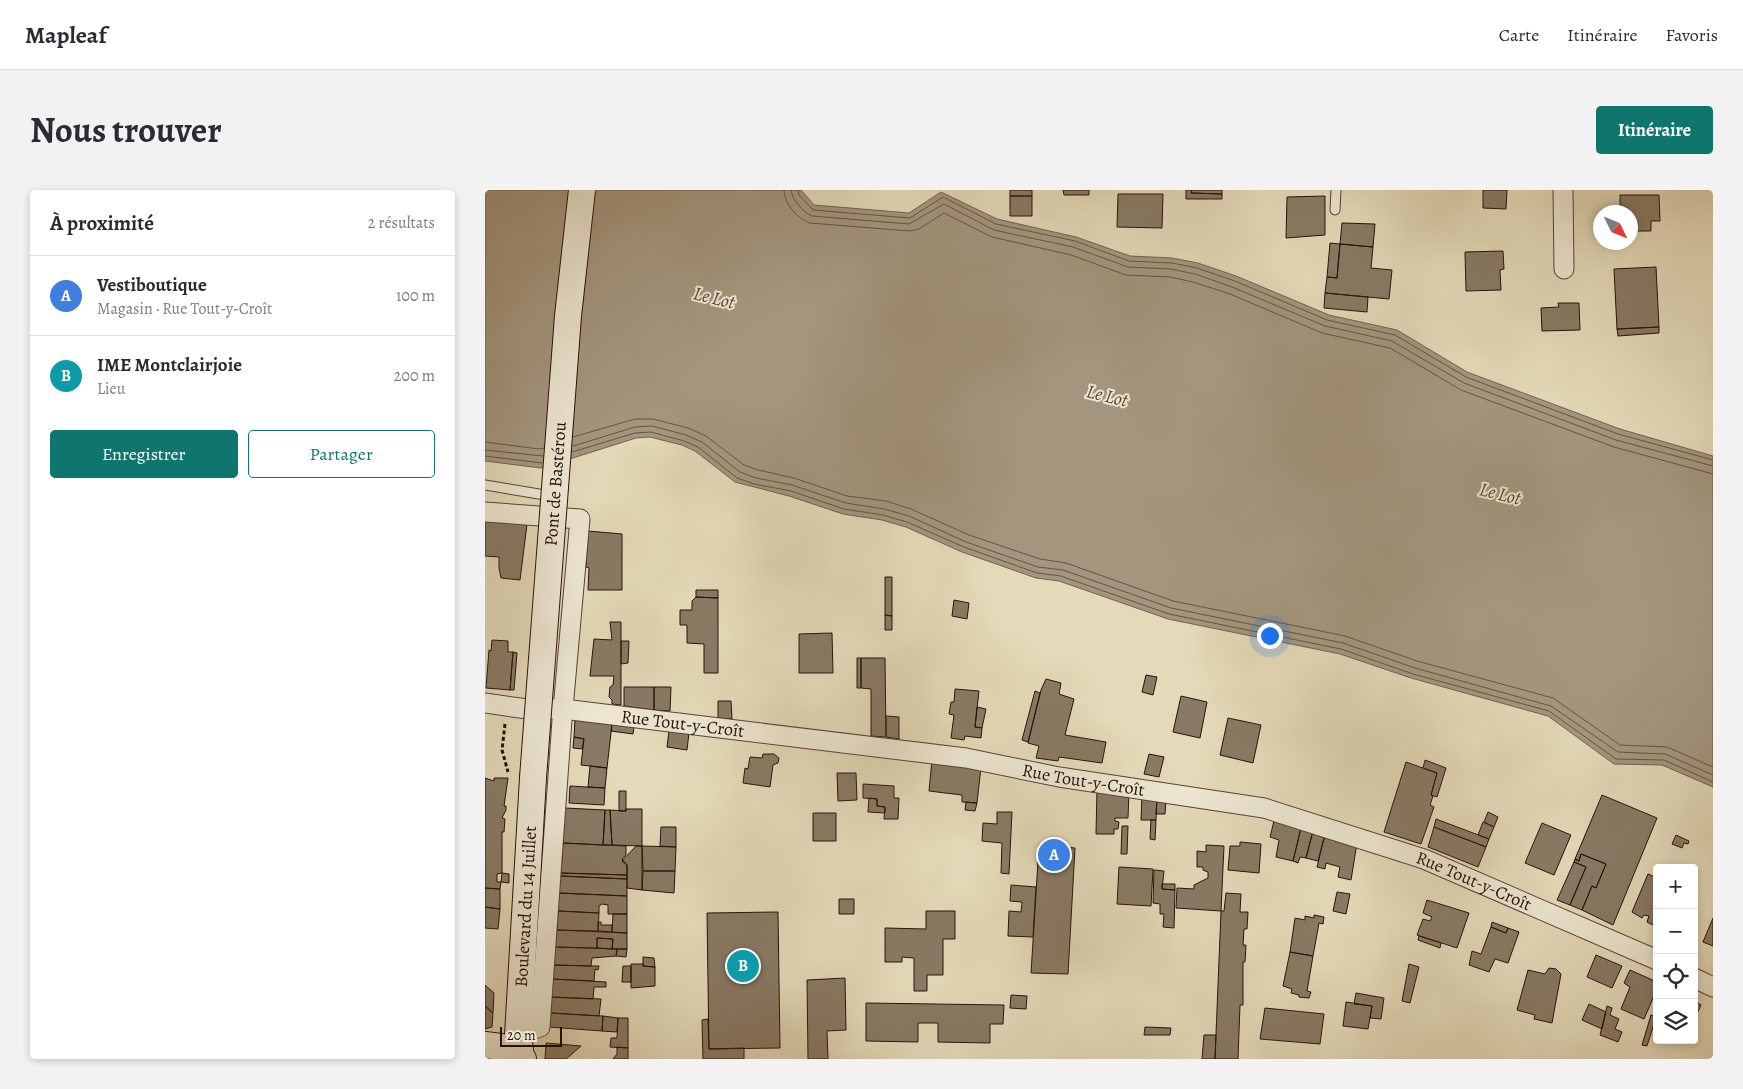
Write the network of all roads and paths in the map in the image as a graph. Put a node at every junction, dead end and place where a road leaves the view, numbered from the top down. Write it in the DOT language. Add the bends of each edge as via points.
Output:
graph roads {
  1 [pos="582,190"];
  2 [pos="1335,190"];
  3 [pos="1563,190"];
  4 [pos="1335,210"];
  5 [pos="1564,269"];
  6 [pos="485,485"];
  7 [pos="567,499"];
  8 [pos="485,512"];
  9 [pos="543,516"];
  10 [pos="485,703"];
  11 [pos="527,709"];
  12 [pos="563,709"];
  13 [pos="533,778"];
  14 [pos="1653,958"];
  15 [pos="1698,980"];
  16 [pos="1713,987"];
  17 [pos="510,1049"];
  1 -- 13 [label="main road, Pont de Bastérou, bridge" via="568,325"];
  2 -- 4 [label="lane"];
  3 -- 5 [label="street"];
  6 -- 7 [label="lane"];
  8 -- 9 [label="street"];
  9 -- 11 [label="street"];
  9 -- 12 [label="street" via="571,515"];
  10 -- 11 [label="street, Rue Tout-y-Croît"];
  11 -- 12 [label="street, Rue Tout-y-Croît"];
  12 -- 14 [label="street, Rue Tout-y-Croît" via="966,758 1059,777 1265,808 1424,859"];
  12 -- 17 [label="street" via="540,1026"];
  13 -- 17 [label="main road, Boulevard du 14 Juillet"];
  15 -- 16 [label="street"];
}
